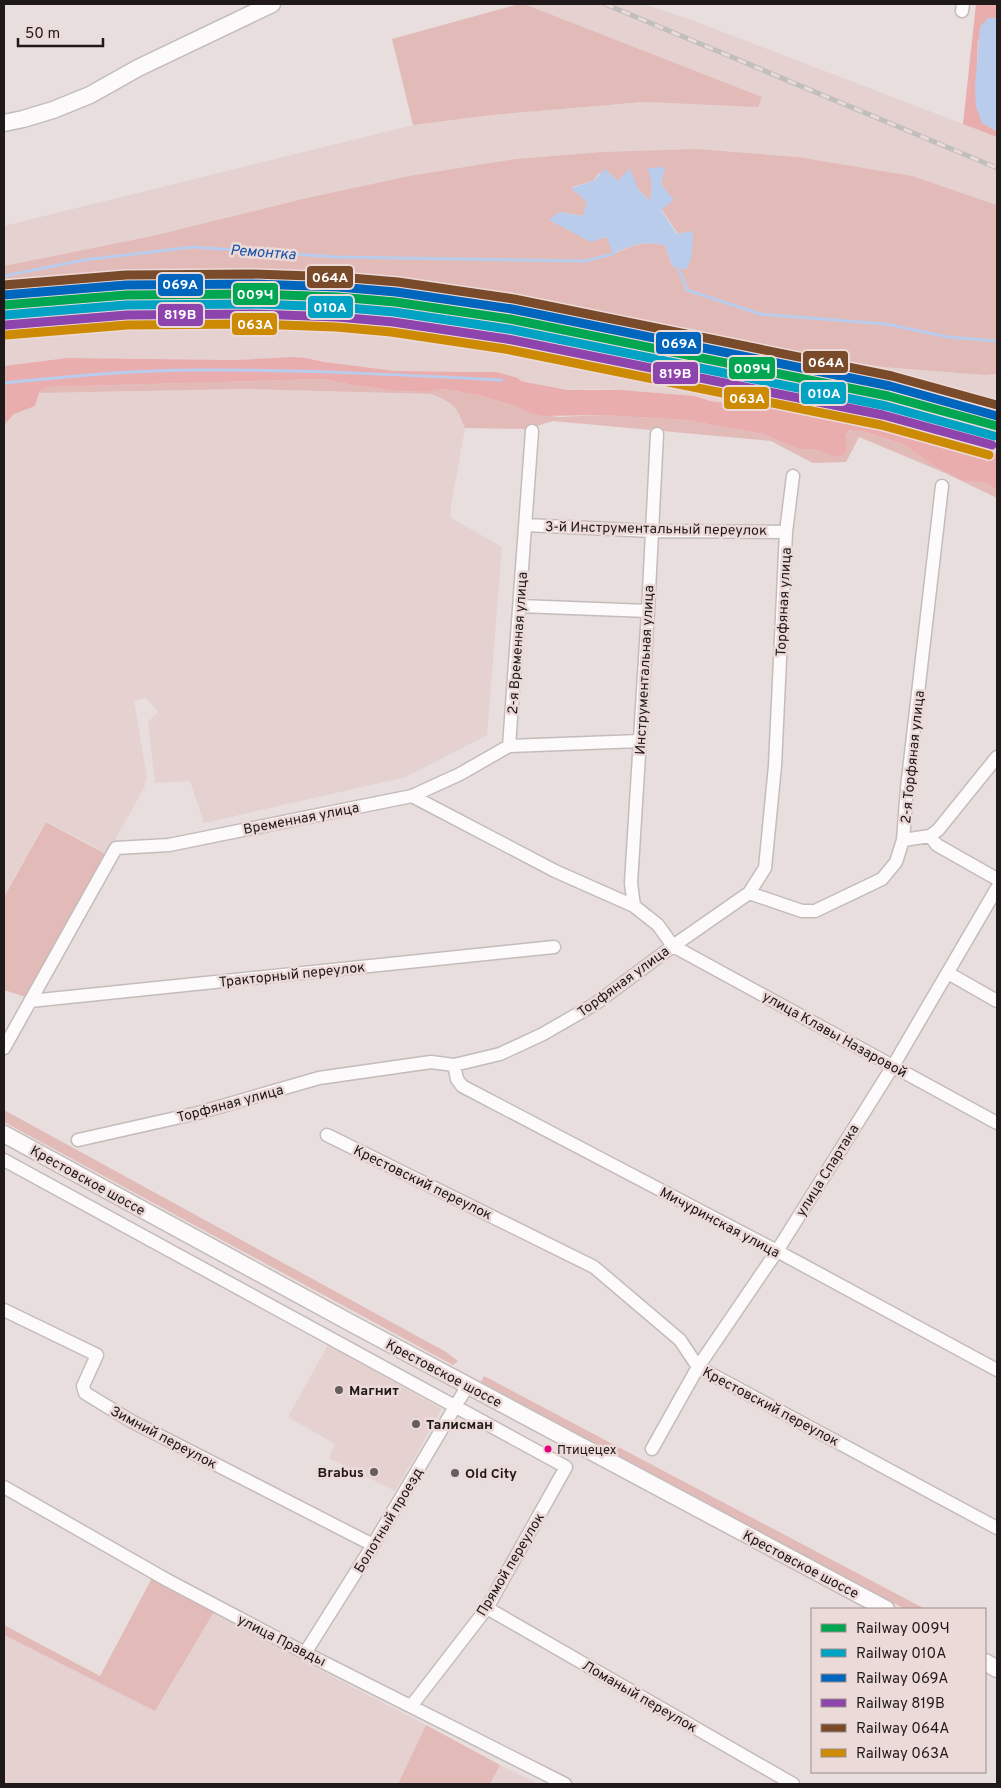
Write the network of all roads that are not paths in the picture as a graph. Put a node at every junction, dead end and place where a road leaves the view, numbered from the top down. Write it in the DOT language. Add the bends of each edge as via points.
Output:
graph roads {
  1 [pos="272,4"];
  2 [pos="4,123"];
  3 [pos="532,432"];
  4 [pos="657,434"];
  5 [pos="793,476"];
  6 [pos="942,486"];
  7 [pos="526,525"];
  8 [pos="652,531"];
  9 [pos="786,532"];
  10 [pos="520,606"];
  11 [pos="648,611"];
  12 [pos="640,741"];
  13 [pos="510,746"];
  14 [pos="997,756"];
  15 [pos="412,796"];
  16 [pos="930,836"];
  17 [pos="903,840"];
  18 [pos="997,879"];
  19 [pos="997,888"];
  20 [pos="749,893"];
  21 [pos="634,906"];
  22 [pos="673,946"];
  23 [pos="554,947"];
  24 [pos="948,973"];
  25 [pos="30,1001"];
  26 [pos="997,1001"];
  27 [pos="4,1048"];
  28 [pos="454,1065"];
  29 [pos="893,1066"];
  30 [pos="997,1123"];
  31 [pos="4,1134"];
  32 [pos="327,1135"];
  33 [pos="78,1140"];
  34 [pos="4,1160"];
  35 [pos="777,1251"];
  36 [pos="4,1310"];
  37 [pos="698,1367"];
  38 [pos="997,1370"];
  39 [pos="468,1385"];
  40 [pos="456,1407"];
  41 [pos="652,1449"];
  42 [pos="4,1487"];
  43 [pos="997,1528"];
  44 [pos="373,1546"];
  45 [pos="487,1608"];
  46 [pos="884,1608"];
  47 [pos="305,1653"];
  48 [pos="986,1663"];
  49 [pos="997,1669"];
  50 [pos="412,1705"];
  51 [pos="565,1784"];
  52 [pos="794,1784"];
  1 -- 2 [label="main road" via="90,94"];
  3 -- 7 [label="street, 2-я Временная улица"];
  4 -- 8 [label="street, Инструментальная улица"];
  5 -- 9 [label="street, Торфяная улица"];
  6 -- 17 [label="street, 2-я Торфяная улица"];
  7 -- 8 [label="street, 3-й Инструментальный переулок"];
  7 -- 10 [label="street, 2-я Временная улица"];
  8 -- 9 [label="street, 3-й Инструментальный переулок"];
  8 -- 11 [label="street, Инструментальная улица"];
  9 -- 20 [label="street, Торфяная улица" via="775,766 765,868"];
  10 -- 11 [label="street"];
  10 -- 13 [label="street, 2-я Временная улица"];
  11 -- 12 [label="street, Инструментальная улица"];
  12 -- 13 [label="street"];
  12 -- 21 [label="street, Инструментальная улица" via="631,882"];
  13 -- 15 [label="street"];
  14 -- 16 [label="street"];
  15 -- 21 [label="street" via="555,871"];
  15 -- 25 [label="street, Временная улица" via="169,845 116,848"];
  16 -- 17 [label="street"];
  16 -- 18 [label="street" via="937,845"];
  17 -- 20 [label="street, 2-я Торфяная улица" via="896,862 882,879 815,911 802,911"];
  19 -- 24 [label="street, улица Спартака"];
  20 -- 22 [label="street, Торфяная улица"];
  21 -- 22 [label="street" via="658,925"];
  22 -- 28 [label="street, Торфяная улица" via="595,1004 543,1034 500,1054"];
  22 -- 29 [label="street, улица Клавы Назаровой"];
  23 -- 25 [label="street, Тракторный переулок"];
  24 -- 26 [label="street"];
  24 -- 29 [label="street, улица Спартака"];
  25 -- 27 [label="street, Временная улица"];
  28 -- 33 [label="street, Торфяная улица" via="430,1062 319,1078 198,1112"];
  28 -- 35 [label="street, Мичуринская улица" via="462,1086"];
  29 -- 30 [label="street, улица Клавы Назаровой"];
  29 -- 35 [label="street, улица Спартака"];
  31 -- 39 [label="main road, Крестовское шоссе"];
  32 -- 37 [label="street, Крестовский переулок" via="594,1268 680,1340"];
  34 -- 40 [label="street"];
  35 -- 37 [label="street, улица Спартака"];
  35 -- 38 [label="street, Мичуринская улица"];
  36 -- 44 [label="street, Зимний переулок" via="97,1355 83,1386 85,1393 131,1421"];
  37 -- 41 [label="street, улица Спартака"];
  37 -- 43 [label="street, Крестовский переулок"];
  39 -- 40 [label="street, Болотный проезд"];
  39 -- 46 [label="main road, Крестовское шоссе"];
  40 -- 44 [label="street, Болотный проезд"];
  40 -- 45 [label="street, Прямой переулок" via="566,1467"];
  42 -- 47 [label="street, улица Правды" via="167,1580"];
  44 -- 47 [label="street, Болотный проезд"];
  45 -- 50 [label="street, Прямой переулок"];
  45 -- 52 [label="street, Ломаный переулок"];
  47 -- 50 [label="street, улица Правды"];
  48 -- 49 [label="main road"];
  50 -- 51 [label="street, улица Правды"];
}
